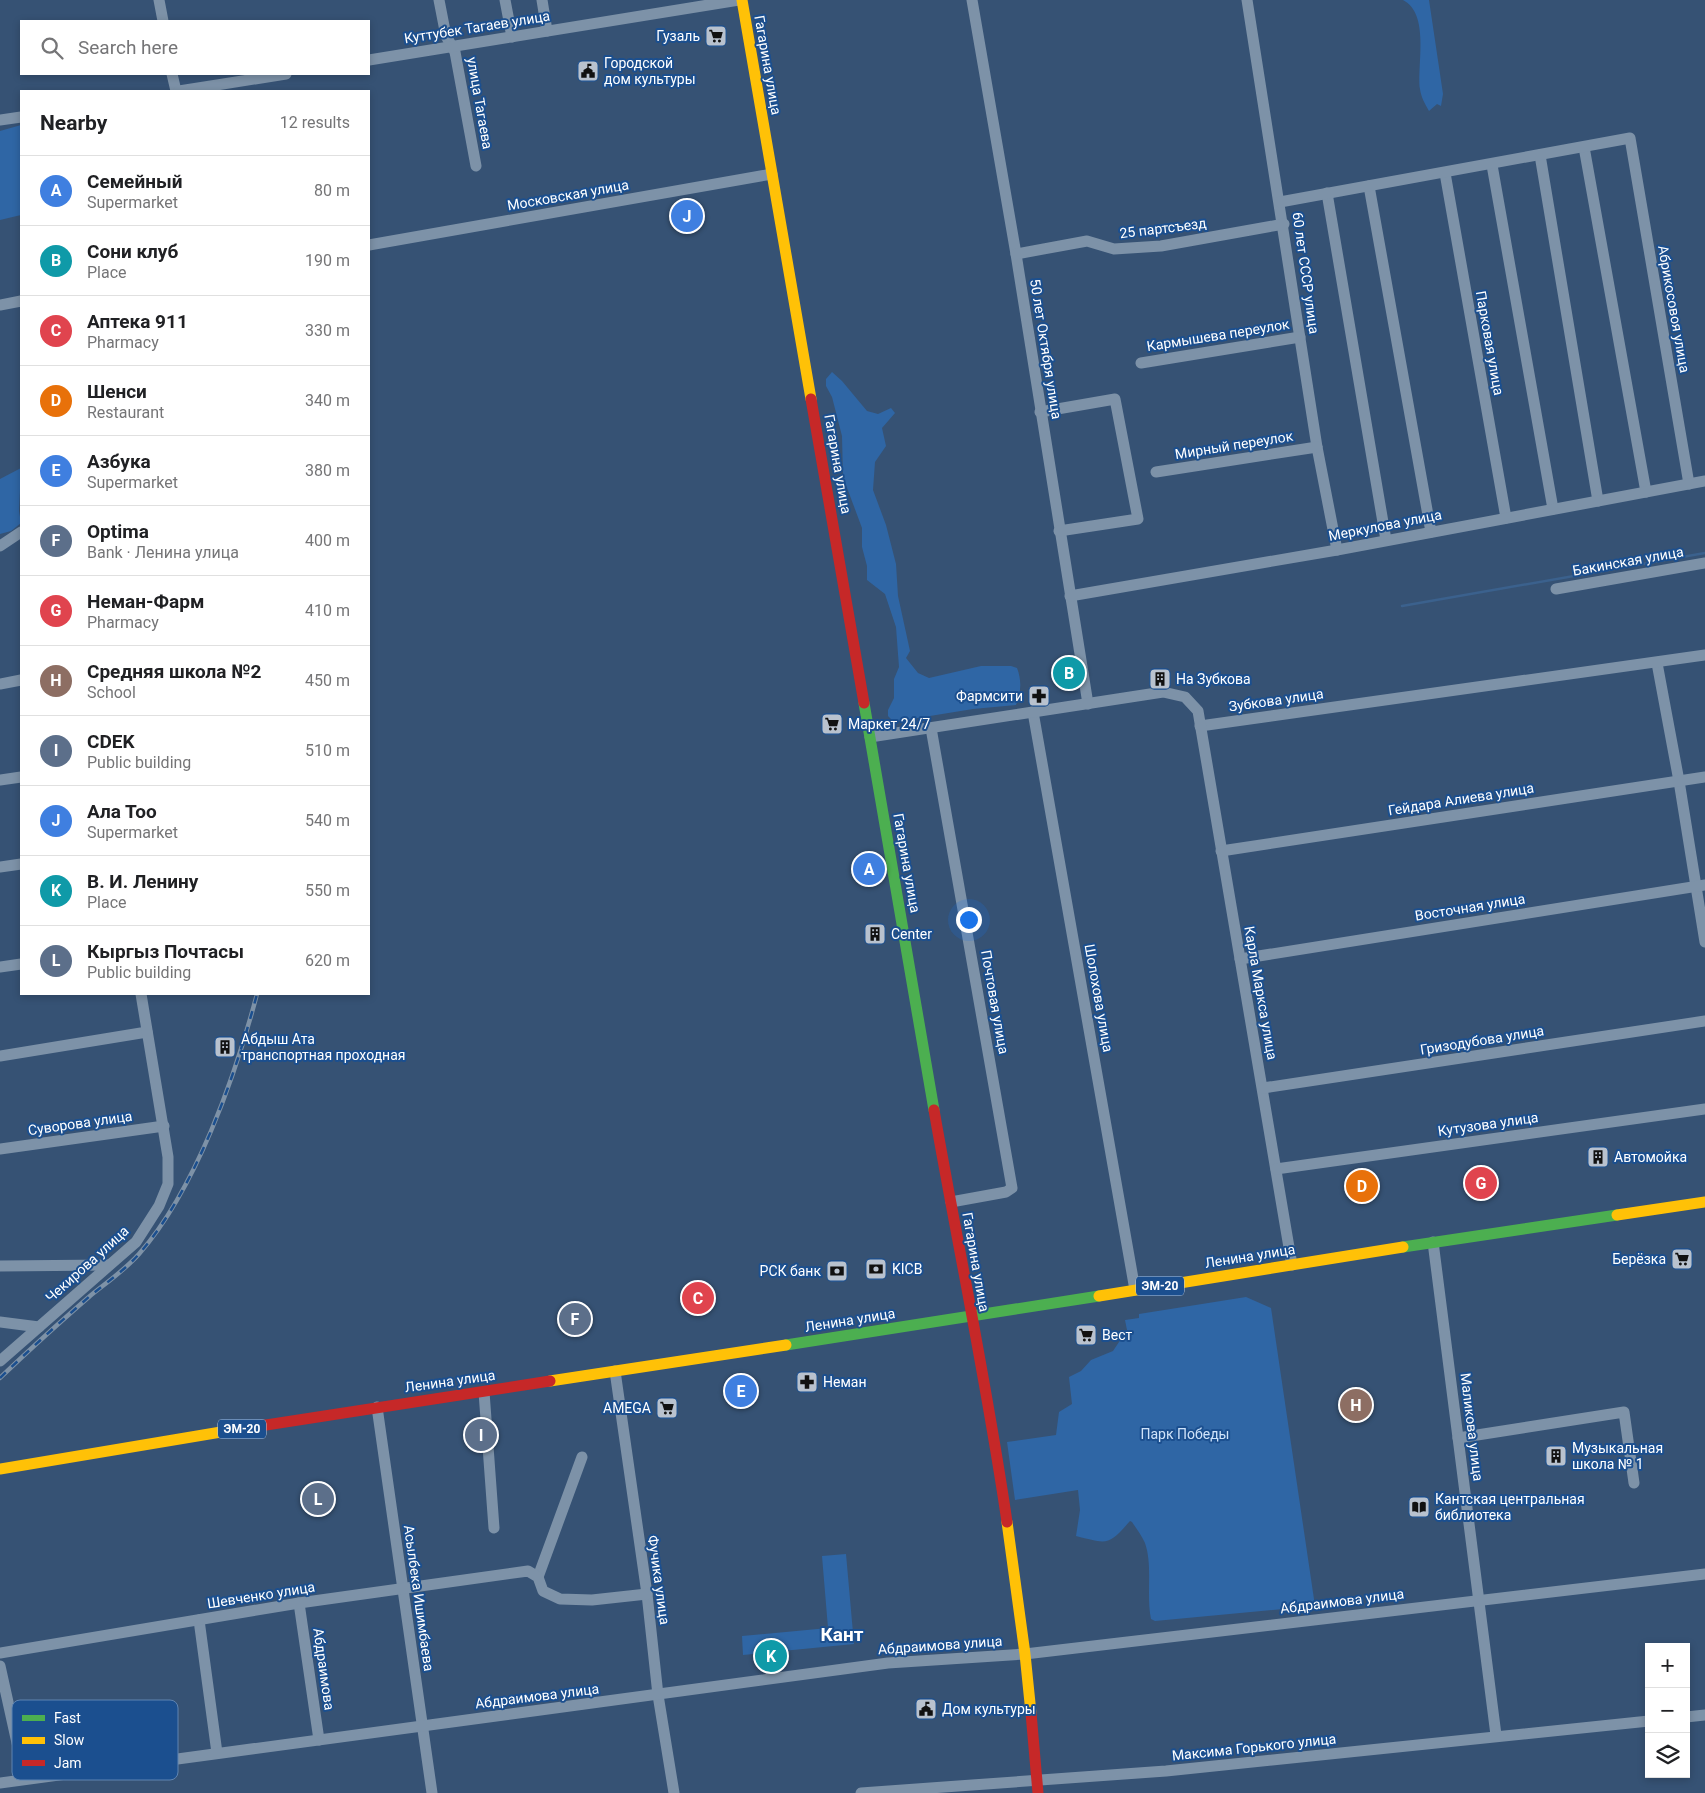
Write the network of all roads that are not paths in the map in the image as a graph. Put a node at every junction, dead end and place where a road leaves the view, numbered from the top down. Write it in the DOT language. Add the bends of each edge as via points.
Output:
graph roads {
  1 [pos="159,0"];
  2 [pos="439,0"];
  3 [pos="505,0"];
  4 [pos="542,0"];
  5 [pos="740,0"];
  6 [pos="972,0"];
  7 [pos="1247,0"];
  8 [pos="163,20"];
  9 [pos="547,31"];
  10 [pos="512,37"];
  11 [pos="450,47"];
  12 [pos="370,60"];
  13 [pos="172,75"];
  14 [pos="280,75"];
  15 [pos="177,90"];
  16 [pos="183,90"];
  17 [pos="20,117"];
  18 [pos="0,120"];
  19 [pos="1584,147"];
  20 [pos="1540,155"];
  21 [pos="1492,165"];
  22 [pos="476,166"];
  23 [pos="1445,173"];
  24 [pos="772,174"];
  25 [pos="1369,186"];
  26 [pos="1326,193"];
  27 [pos="1280,202"];
  28 [pos="1284,224"];
  29 [pos="370,245"];
  30 [pos="1016,254"];
  31 [pos="0,305"];
  32 [pos="20,305"];
  33 [pos="1300,337"];
  34 [pos="1141,363"];
  35 [pos="1040,412"];
  36 [pos="1317,447"];
  37 [pos="1156,472"];
  38 [pos="1705,481"];
  39 [pos="1689,484"];
  40 [pos="1646,492"];
  41 [pos="1598,501"];
  42 [pos="1553,509"];
  43 [pos="1506,518"];
  44 [pos="1059,531"];
  45 [pos="1431,532"];
  46 [pos="20,533"];
  47 [pos="1386,540"];
  48 [pos="0,546"];
  49 [pos="1337,550"];
  50 [pos="1705,563"];
  51 [pos="1556,589"];
  52 [pos="1070,596"];
  53 [pos="1705,656"];
  54 [pos="1657,662"];
  55 [pos="20,680"];
  56 [pos="0,684"];
  57 [pos="1088,704"];
  58 [pos="1033,712"];
  59 [pos="1200,726"];
  60 [pos="931,728"];
  61 [pos="870,737"];
  62 [pos="20,777"];
  63 [pos="1705,777"];
  64 [pos="0,780"];
  65 [pos="1679,781"];
  66 [pos="1221,851"];
  67 [pos="20,864"];
  68 [pos="0,867"];
  69 [pos="1700,886"];
  70 [pos="1705,942"];
  71 [pos="1240,959"];
  72 [pos="20,964"];
  73 [pos="0,967"];
  74 [pos="141,995"];
  75 [pos="1705,1021"];
  76 [pos="147,1032"];
  77 [pos="0,1056"];
  78 [pos="1263,1088"];
  79 [pos="1705,1108"];
  80 [pos="164,1126"];
  81 [pos="0,1149"];
  82 [pos="1276,1168"];
  83 [pos="950,1202"];
  84 [pos="1705,1202"];
  85 [pos="1434,1242"];
  86 [pos="110,1265"];
  87 [pos="1292,1265"];
  88 [pos="0,1266"];
  89 [pos="1135,1290"];
  90 [pos="970,1317"];
  91 [pos="0,1322"];
  92 [pos="39,1327"];
  93 [pos="0,1361"];
  94 [pos="615,1371"];
  95 [pos="484,1392"];
  96 [pos="377,1407"];
  97 [pos="1458,1438"];
  98 [pos="582,1457"];
  99 [pos="0,1469"];
  100 [pos="1634,1483"];
  101 [pos="494,1528"];
  102 [pos="1705,1574"];
  103 [pos="538,1577"];
  104 [pos="402,1590"];
  105 [pos="647,1594"];
  106 [pos="1478,1599"];
  107 [pos="299,1603"];
  108 [pos="199,1620"];
  109 [pos="0,1653"];
  110 [pos="1025,1654"];
  111 [pos="0,1666"];
  112 [pos="658,1695"];
  113 [pos="5,1708"];
  114 [pos="1705,1715"];
  115 [pos="1690,1717"];
  116 [pos="1645,1720"];
  117 [pos="423,1726"];
  118 [pos="12,1733"];
  119 [pos="1496,1735"];
  120 [pos="319,1740"];
  121 [pos="217,1753"];
  122 [pos="178,1758"];
  123 [pos="19,1780"];
  124 [pos="1036,1780"];
  125 [pos="0,1783"];
  126 [pos="432,1793"];
  127 [pos="674,1793"];
  128 [pos="861,1793"];
  129 [pos="1038,1793"];
  1 -- 8 [label="street"];
  2 -- 11 [label="street, улица Тагаева"];
  3 -- 10 [label="street"];
  4 -- 9 [label="street"];
  5 -- 9 [label="street, Куттубек Тагаев улица"];
  5 -- 24 [label="street, Гагарина улица"];
  6 -- 30 [label="street, 50 лет Октября улица"];
  7 -- 27 [label="street, 60 лет СССР улица"];
  9 -- 10 [label="street, Куттубек Тагаев улица"];
  10 -- 11 [label="street, Куттубек Тагаев улица"];
  11 -- 12 [label="street, Куттубек Тагаев улица"];
  11 -- 22 [label="street, улица Тагаева" via="455,52"];
  13 -- 15 [label="street"];
  14 -- 16 [label="street"];
  17 -- 18 [label="street"];
  19 -- 20 [label="street"];
  19 -- 39 [label="street, Абрикосовоя улица" via="1630,138"];
  19 -- 40 [label="street"];
  20 -- 21 [label="street"];
  20 -- 41 [label="street"];
  21 -- 23 [label="street"];
  21 -- 42 [label="street"];
  23 -- 25 [label="street"];
  23 -- 43 [label="street, Парковая улица"];
  24 -- 29 [label="street, Московская улица"];
  24 -- 61 [label="street, Гагарина улица"];
  25 -- 26 [label="street"];
  25 -- 45 [label="street"];
  26 -- 27 [label="street"];
  26 -- 47 [label="street"];
  27 -- 28 [label="street, 60 лет СССР улица"];
  28 -- 30 [label="street, 25 партсъезд" via="1161,246 1114,249 1088,241"];
  28 -- 33 [label="street, 60 лет СССР улица"];
  30 -- 35 [label="street, 50 лет Октября улица"];
  31 -- 32 [label="street"];
  33 -- 34 [label="street, Кармышева переулок"];
  33 -- 36 [label="street, 60 лет СССР улица"];
  35 -- 44 [label="street, 50 лет Октября улица"];
  35 -- 44 [label="street" via="1115,399 1138,519"];
  36 -- 37 [label="street, Мирный переулок"];
  36 -- 49 [label="street, 60 лет СССР улица"];
  38 -- 39 [label="street, Меркулова улица"];
  39 -- 40 [label="street, Меркулова улица"];
  40 -- 41 [label="street, Меркулова улица"];
  41 -- 42 [label="street, Меркулова улица"];
  42 -- 43 [label="street, Меркулова улица"];
  43 -- 45 [label="street, Меркулова улица"];
  44 -- 52 [label="street, 50 лет Октября улица"];
  45 -- 47 [label="street, Меркулова улица"];
  46 -- 48 [label="street"];
  47 -- 49 [label="street, Меркулова улица"];
  49 -- 52 [label="street, Меркулова улица"];
  50 -- 51 [label="street, Бакинская улица"];
  52 -- 57 [label="street, 50 лет Октября улица"];
  53 -- 54 [label="street, Зубкова улица"];
  54 -- 59 [label="street, Зубкова улица"];
  54 -- 65 [label="street"];
  55 -- 56 [label="street"];
  57 -- 58 [label="street"];
  57 -- 59 [label="street" via="1163,692 1185,697 1198,711"];
  58 -- 60 [label="street"];
  58 -- 89 [label="street, Шолохова улица"];
  59 -- 66 [label="street, Карла Маркса улица"];
  60 -- 61 [label="street"];
  60 -- 83 [label="street, Почтовая улица" via="1012,1188 1006,1192"];
  61 -- 83 [label="street, Гагарина улица"];
  62 -- 64 [label="street"];
  63 -- 65 [label="street, Гейдара Алиева улица"];
  65 -- 66 [label="street, Гейдара Алиева улица"];
  65 -- 69 [label="street"];
  66 -- 71 [label="street, Карла Маркса улица"];
  67 -- 68 [label="street"];
  69 -- 70 [label="street"];
  69 -- 71 [label="street, Восточная улица"];
  71 -- 78 [label="street, Карла Маркса улица"];
  72 -- 73 [label="street"];
  74 -- 76 [label="street, Чекирова улица"];
  75 -- 78 [label="street, Гризодубова улица"];
  76 -- 77 [label="street"];
  76 -- 80 [label="street, Чекирова улица"];
  78 -- 82 [label="street, Карла Маркса улица"];
  79 -- 82 [label="street, Кутузова улица"];
  80 -- 81 [label="street, Суворова улица"];
  80 -- 86 [label="street, Чекирова улица" via="168,1184 159,1206 136,1242"];
  82 -- 87 [label="street, Карла Маркса улица"];
  83 -- 90 [label="street, Гагарина улица"];
  84 -- 85 [label="street, Ленина улица / ЭМ-20"];
  85 -- 87 [label="street, Ленина улица / ЭМ-20"];
  85 -- 97 [label="street, Маликова улица"];
  86 -- 88 [label="street"];
  86 -- 92 [label="street, Чекирова улица"];
  87 -- 89 [label="street, Ленина улица / ЭМ-20"];
  89 -- 90 [label="street, Ленина улица / ЭМ-20"];
  90 -- 94 [label="street, Ленина улица / ЭМ-20"];
  90 -- 110 [label="street, Гагарина улица" via="981,1360"];
  91 -- 92 [label="street"];
  92 -- 93 [label="street, Чекирова улица"];
  94 -- 95 [label="street, Ленина улица / ЭМ-20"];
  94 -- 105 [label="street, Фучика улица"];
  95 -- 96 [label="street, Ленина улица / ЭМ-20"];
  95 -- 101 [label="street"];
  96 -- 99 [label="street, Ленина улица / ЭМ-20"];
  96 -- 104 [label="street, Асылбека Ишимбаева"];
  97 -- 100 [label="street" via="1624,1412"];
  97 -- 106 [label="street, Маликова улица"];
  98 -- 103 [label="street"];
  102 -- 106 [label="street, Абдраимова улица"];
  103 -- 104 [label="street, Шевченко улица" via="528,1570"];
  103 -- 105 [label="street" via="543,1590 560,1599 592,1600"];
  104 -- 107 [label="street, Шевченко улица"];
  104 -- 117 [label="street, Асылбека Ишимбаева"];
  105 -- 112 [label="street, Фучика улица"];
  106 -- 110 [label="street, Абдраимова улица"];
  106 -- 119 [label="street, Маликова улица"];
  107 -- 108 [label="street, Шевченко улица"];
  107 -- 120 [label="street, Абдраимова"];
  108 -- 109 [label="street, Шевченко улица"];
  108 -- 121 [label="street"];
  110 -- 112 [label="street, Абдраимова улица" via="888,1663"];
  110 -- 124 [label="street, Гагарина улица"];
  111 -- 113 [label="street"];
  112 -- 117 [label="street, Абдраимова улица"];
  112 -- 127 [label="street, Фучика улица"];
  113 -- 118 [label="street"];
  114 -- 115 [label="street"];
  116 -- 119 [label="street, Максима Горького улица"];
  117 -- 120 [label="street, Абдраимова улица"];
  117 -- 126 [label="street, Асылбека Ишимбаева"];
  119 -- 124 [label="street, Максима Горького улица" via="1296,1758"];
  120 -- 121 [label="street, Абдраимова улица"];
  121 -- 122 [label="street, Абдраимова улица"];
  123 -- 125 [label="street, Абдраимова улица"];
  124 -- 128 [label="street, Максима Горького улица"];
  124 -- 129 [label="street, Гагарина улица"];
}
